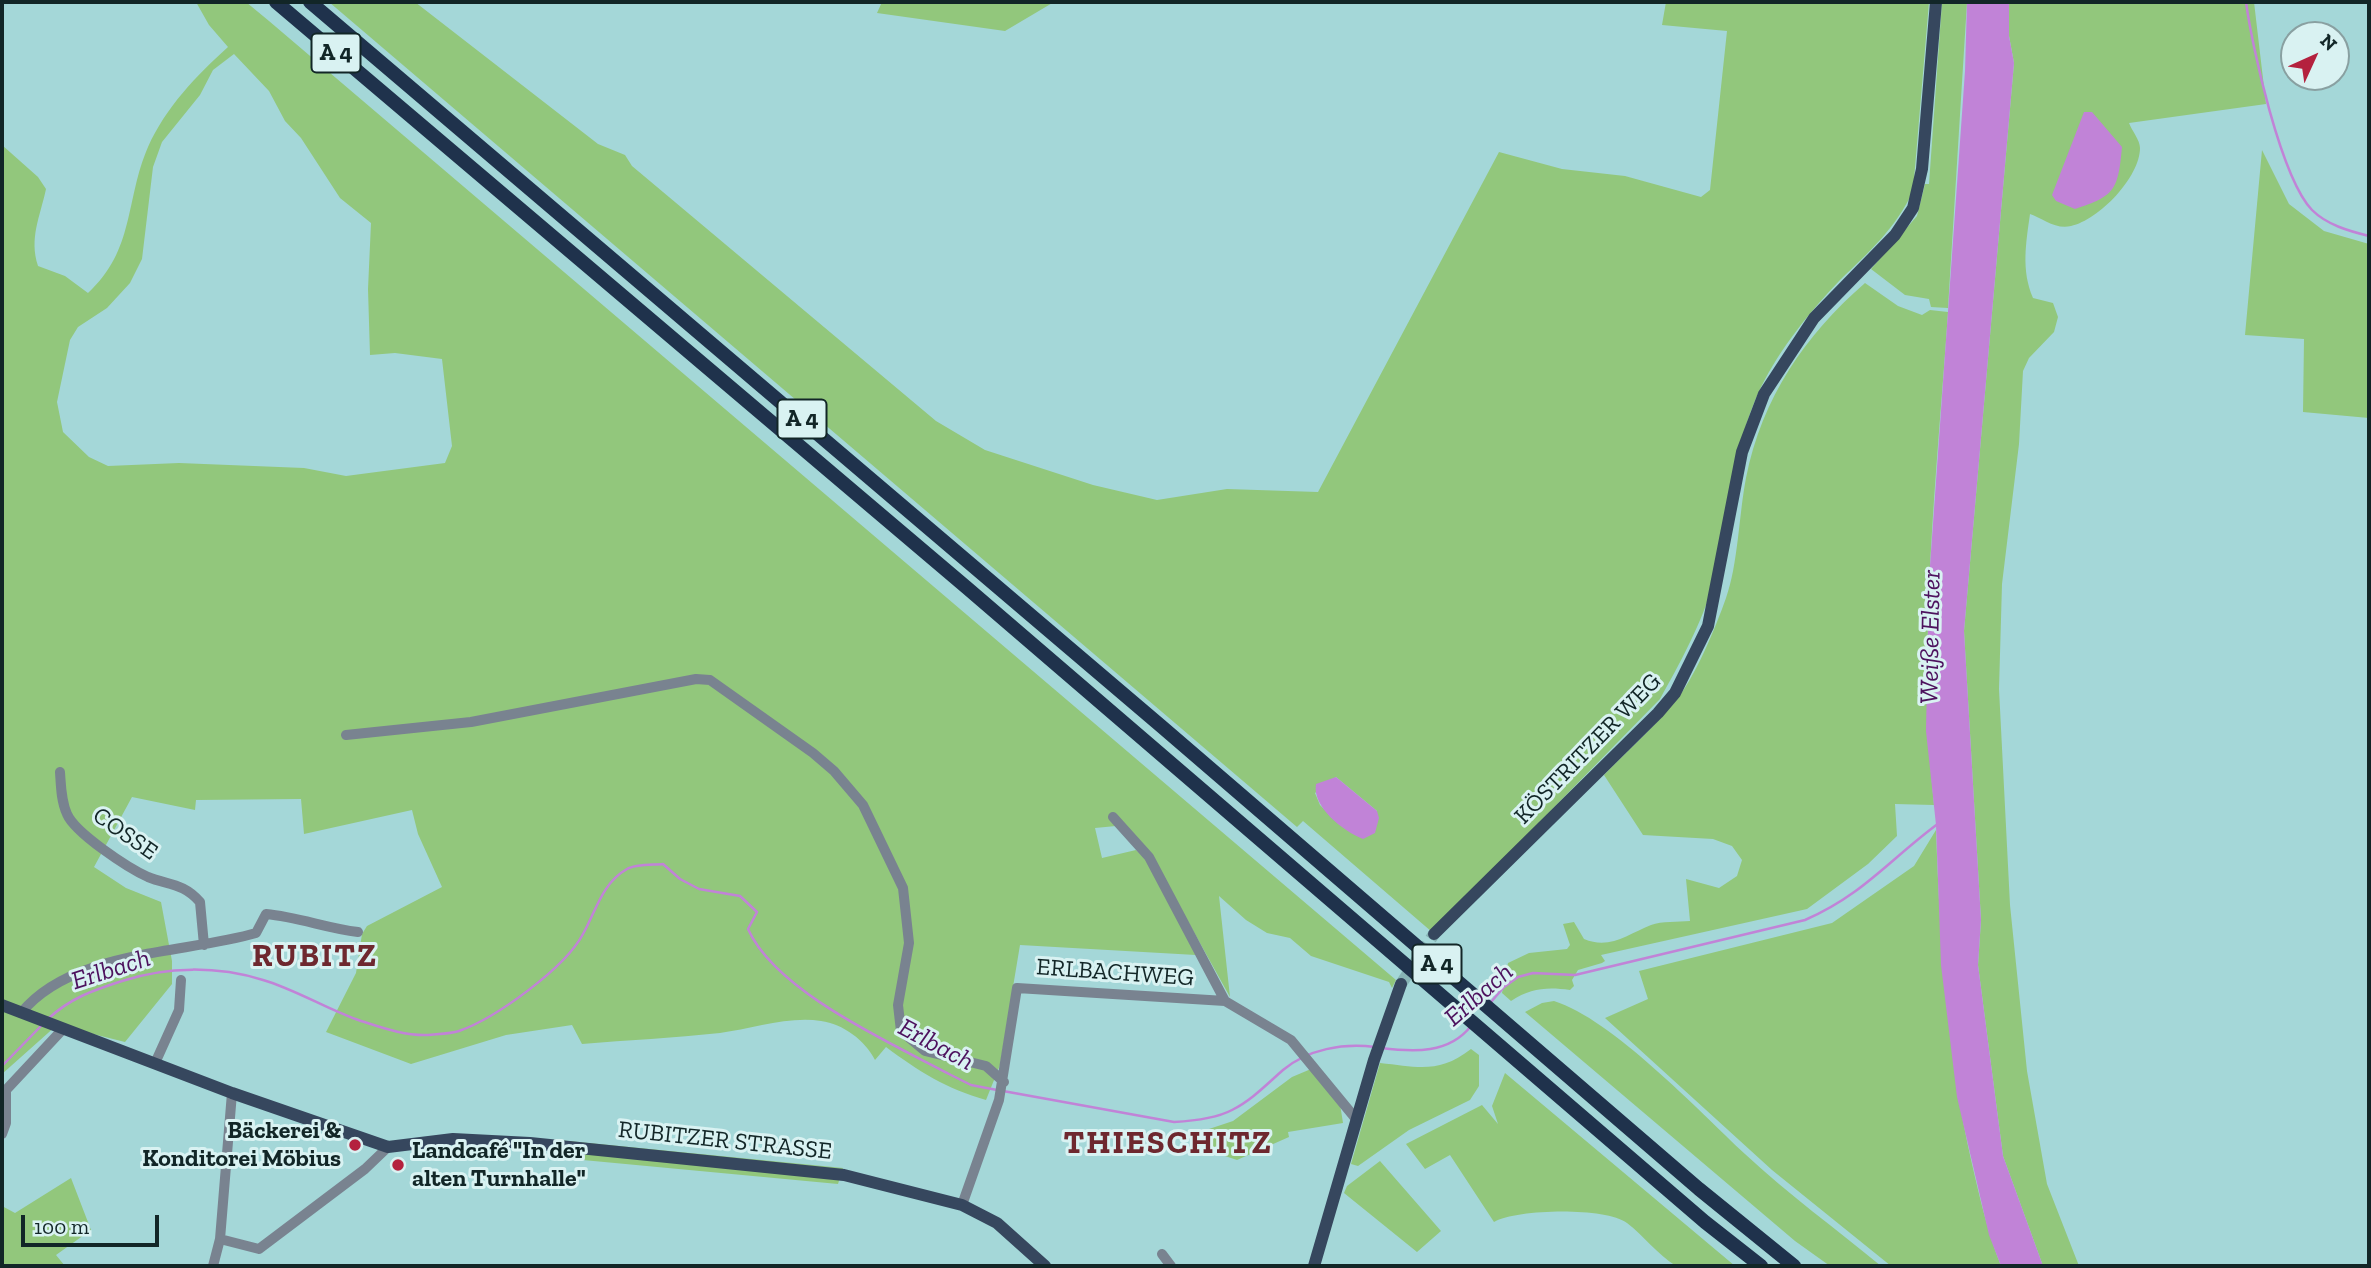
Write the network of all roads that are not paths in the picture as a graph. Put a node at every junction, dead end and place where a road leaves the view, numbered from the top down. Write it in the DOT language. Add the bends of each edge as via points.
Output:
graph roads {
  1 [pos="276,2"];
  2 [pos="310,2"];
  3 [pos="1936,2"];
  4 [pos="345,735"];
  5 [pos="60,772"];
  6 [pos="1113,817"];
  7 [pos="358,932"];
  8 [pos="1434,934"];
  9 [pos="204,944"];
  10 [pos="181,980"];
  11 [pos="1401,984"];
  12 [pos="1225,1001"];
  13 [pos="2,1005"];
  14 [pos="22,1013"];
  15 [pos="60,1028"];
  16 [pos="156,1062"];
  17 [pos="1003,1085"];
  18 [pos="232,1093"];
  19 [pos="1356,1119"];
  20 [pos="2,1134"];
  21 [pos="388,1147"];
  22 [pos="962,1205"];
  23 [pos="220,1239"];
  24 [pos="1162,1254"];
  25 [pos="213,1266"];
  26 [pos="1045,1266"];
  27 [pos="1171,1266"];
  28 [pos="1314,1266"];
  29 [pos="1761,1266"];
  30 [pos="1794,1266"];
  1 -- 29 [label="highway, A 4"];
  2 -- 30 [label="highway, A 4"];
  3 -- 8 [label="main road, KÖSTRITZER WEG" via="1922,169 1913,208 1895,235 1814,318 1777,371 1751,422 1708,625 1675,693"];
  4 -- 17 [label="street" via="471,722 710,680 813,753 853,790 903,888 909,943 898,1005 901,1031 925,1051 986,1066"];
  5 -- 9 [label="street, COSSE" via="68,817 79,830 125,864 148,877 180,885 200,902"];
  6 -- 12 [label="street" via="1149,857"];
  7 -- 9 [label="street" via="328,928 297,916 266,914 256,933"];
  9 -- 14 [label="street" via="154,951 99,967 40,994"];
  10 -- 16 [label="street" via="179,1010"];
  11 -- 19 [label="main road"];
  12 -- 17 [label="street, ERLBACHWEG" via="1017,988"];
  12 -- 19 [label="street" via="1291,1040"];
  13 -- 14 [label="main road"];
  14 -- 15 [label="main road"];
  15 -- 16 [label="main road"];
  15 -- 20 [label="street" via="6,1090"];
  16 -- 18 [label="main road"];
  17 -- 22 [label="street, ERLBACHWEG"];
  18 -- 21 [label="main road"];
  18 -- 23 [label="street"];
  19 -- 28 [label="main road"];
  21 -- 22 [label="main road, RUBITZER STRASSE" via="453,1139 530,1143 844,1175"];
  21 -- 23 [label="street" via="259,1250"];
  22 -- 26 [label="main road, RUBITZER STRASSE" via="997,1223"];
  23 -- 25 [label="street"];
  24 -- 27 [label="street"];
}
